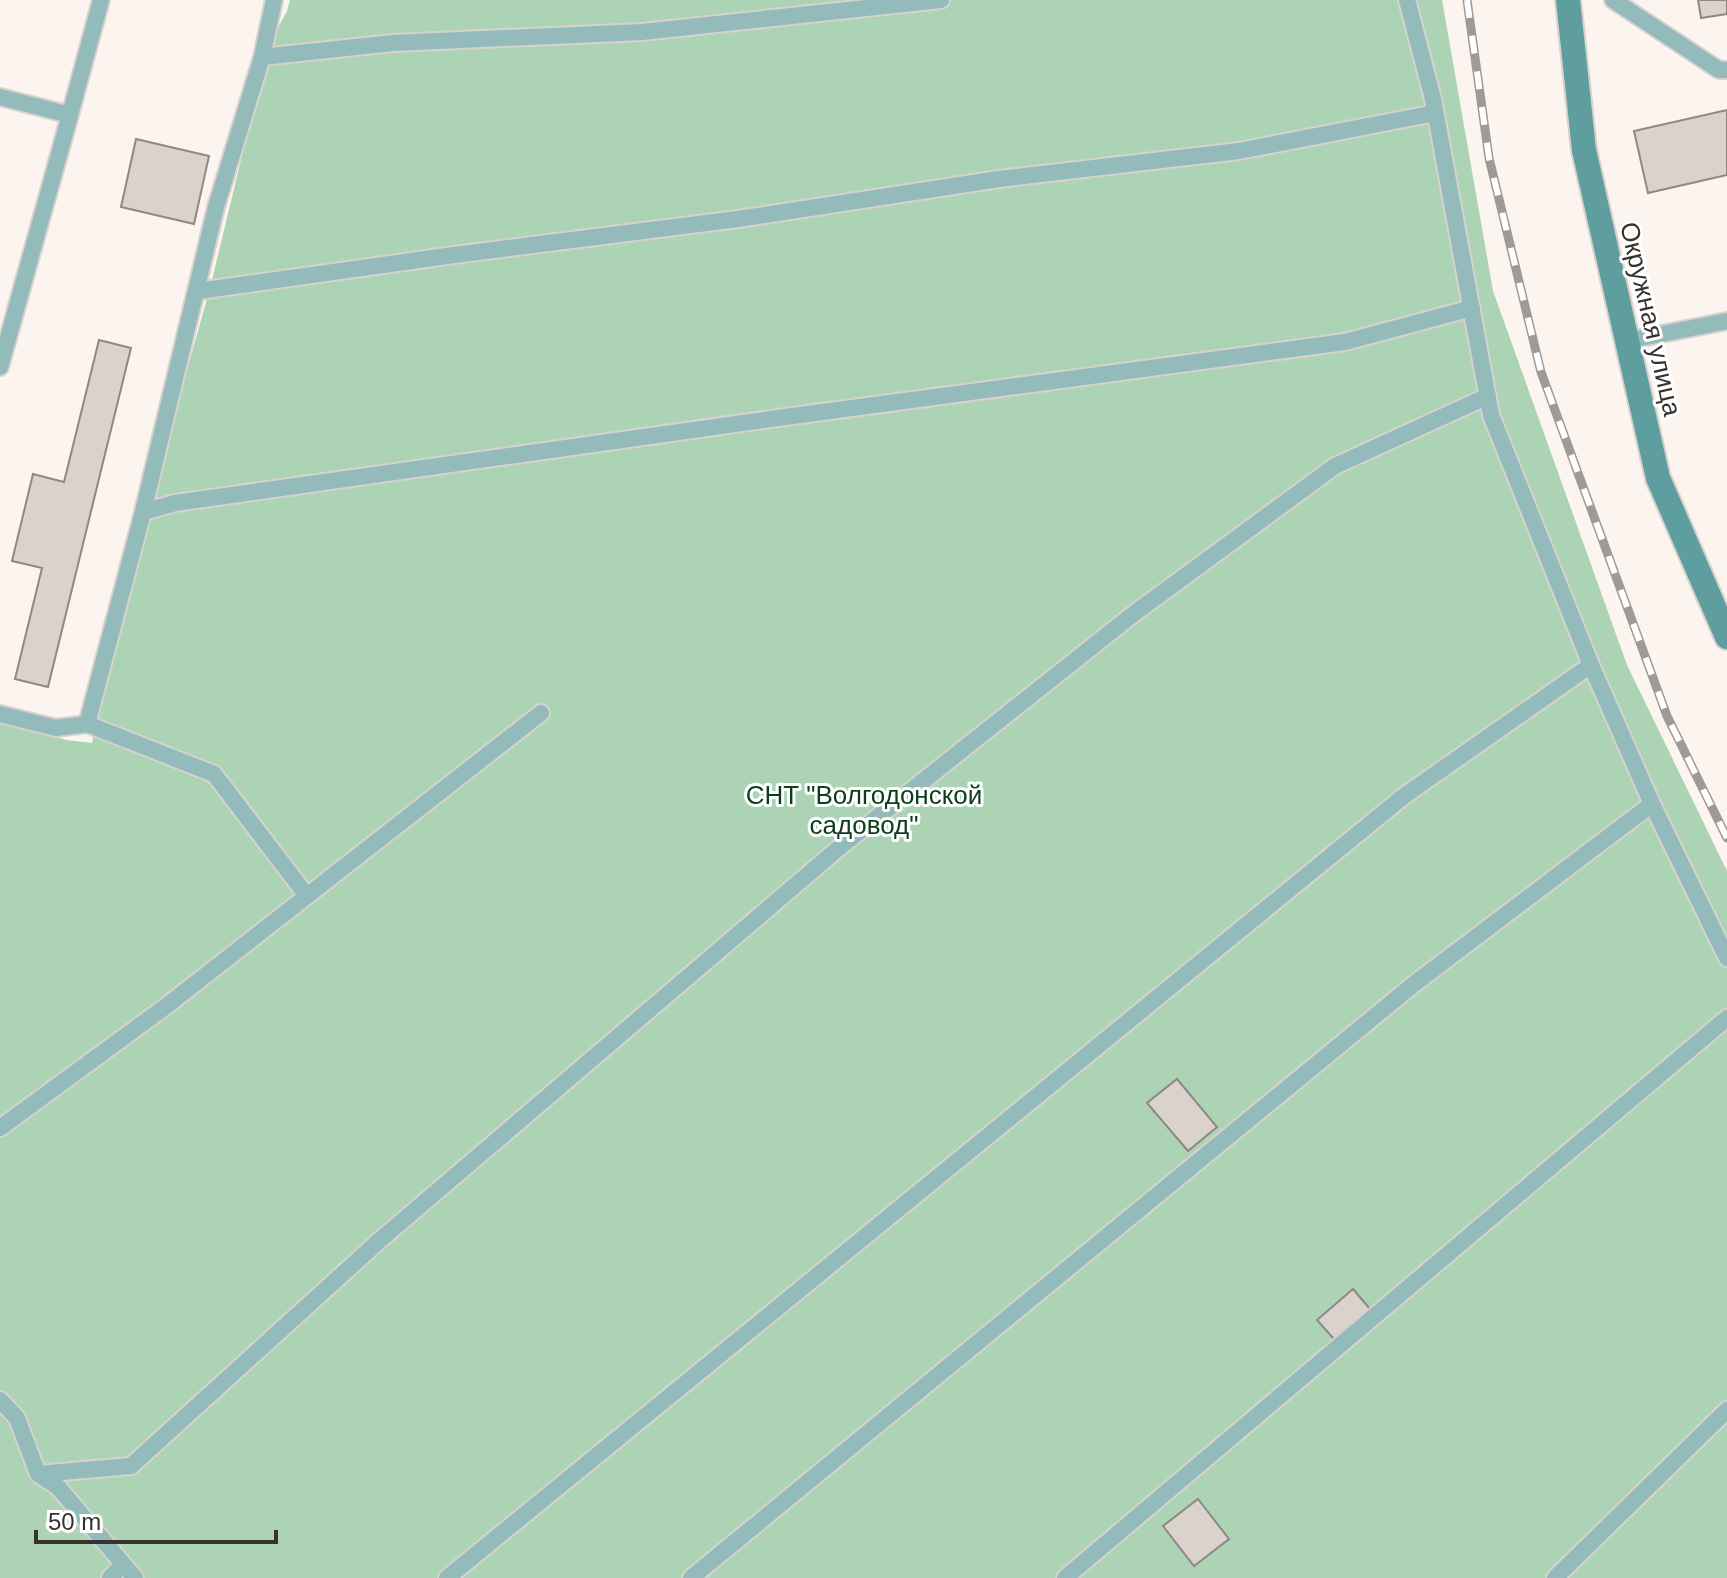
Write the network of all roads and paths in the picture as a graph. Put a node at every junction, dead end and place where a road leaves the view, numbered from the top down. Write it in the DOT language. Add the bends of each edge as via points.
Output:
graph roads {
  1 [pos="101,0"];
  2 [pos="274,0"];
  3 [pos="941,0"];
  4 [pos="1407,0"];
  5 [pos="1568,0"];
  6 [pos="1613,0"];
  7 [pos="262,57"];
  8 [pos="1727,70"];
  9 [pos="0,97"];
  10 [pos="1435,113"];
  11 [pos="70,115"];
  12 [pos="198,291"];
  13 [pos="1472,308"];
  14 [pos="1727,321"];
  15 [pos="1626,341"];
  16 [pos="0,367"];
  17 [pos="1488,396"];
  18 [pos="143,512"];
  19 [pos="1725,625"];
  20 [pos="1591,665"];
  21 [pos="541,713"];
  22 [pos="0,714"];
  23 [pos="87,724"];
  24 [pos="1652,804"];
  25 [pos="307,896"];
  26 [pos="1727,958"];
  27 [pos="1727,1018"];
  28 [pos="0,1128"];
  29 [pos="0,1400"];
  30 [pos="1727,1410"];
  31 [pos="38,1474"];
  32 [pos="123,1564"];
  33 [pos="110,1578"];
  34 [pos="135,1578"];
  35 [pos="447,1578"];
  36 [pos="691,1578"];
  37 [pos="1065,1578"];
  38 [pos="1555,1578"];
  1 -- 11 [label="lane"];
  2 -- 7 [label="lane"];
  3 -- 7 [label="lane" via="642,32 393,43"];
  4 -- 10 [label="lane"];
  5 -- 15 [label="main road, Окружная улица" via="1584,150"];
  6 -- 8 [label="lane" via="1719,70"];
  7 -- 12 [label="lane" via="216,207"];
  9 -- 11 [label="lane"];
  10 -- 12 [label="lane" via="1239,151 999,179"];
  10 -- 13 [label="lane"];
  11 -- 16 [label="lane"];
  12 -- 18 [label="lane"];
  13 -- 17 [label="lane"];
  13 -- 18 [label="lane" via="1345,342 175,503"];
  14 -- 15 [label="lane"];
  15 -- 19 [label="main road, Окружная улица" via="1658,478"];
  17 -- 20 [label="lane"];
  17 -- 31 [label="lane" via="1335,466 1120,625 840,847 380,1240 131,1466"];
  18 -- 23 [label="lane"];
  20 -- 24 [label="lane"];
  20 -- 35 [label="lane" via="1404,796"];
  21 -- 25 [label="lane"];
  22 -- 23 [label="lane" via="56,728"];
  23 -- 25 [label="lane" via="214,774"];
  24 -- 26 [label="lane"];
  24 -- 36 [label="lane" via="1414,984"];
  25 -- 28 [label="lane"];
  27 -- 37 [label="lane"];
  29 -- 31 [label="lane" via="17,1418"];
  30 -- 38 [label="lane"];
  31 -- 32 [label="lane" via="58,1487"];
  32 -- 33 [label="lane"];
  32 -- 34 [label="lane"];
}
